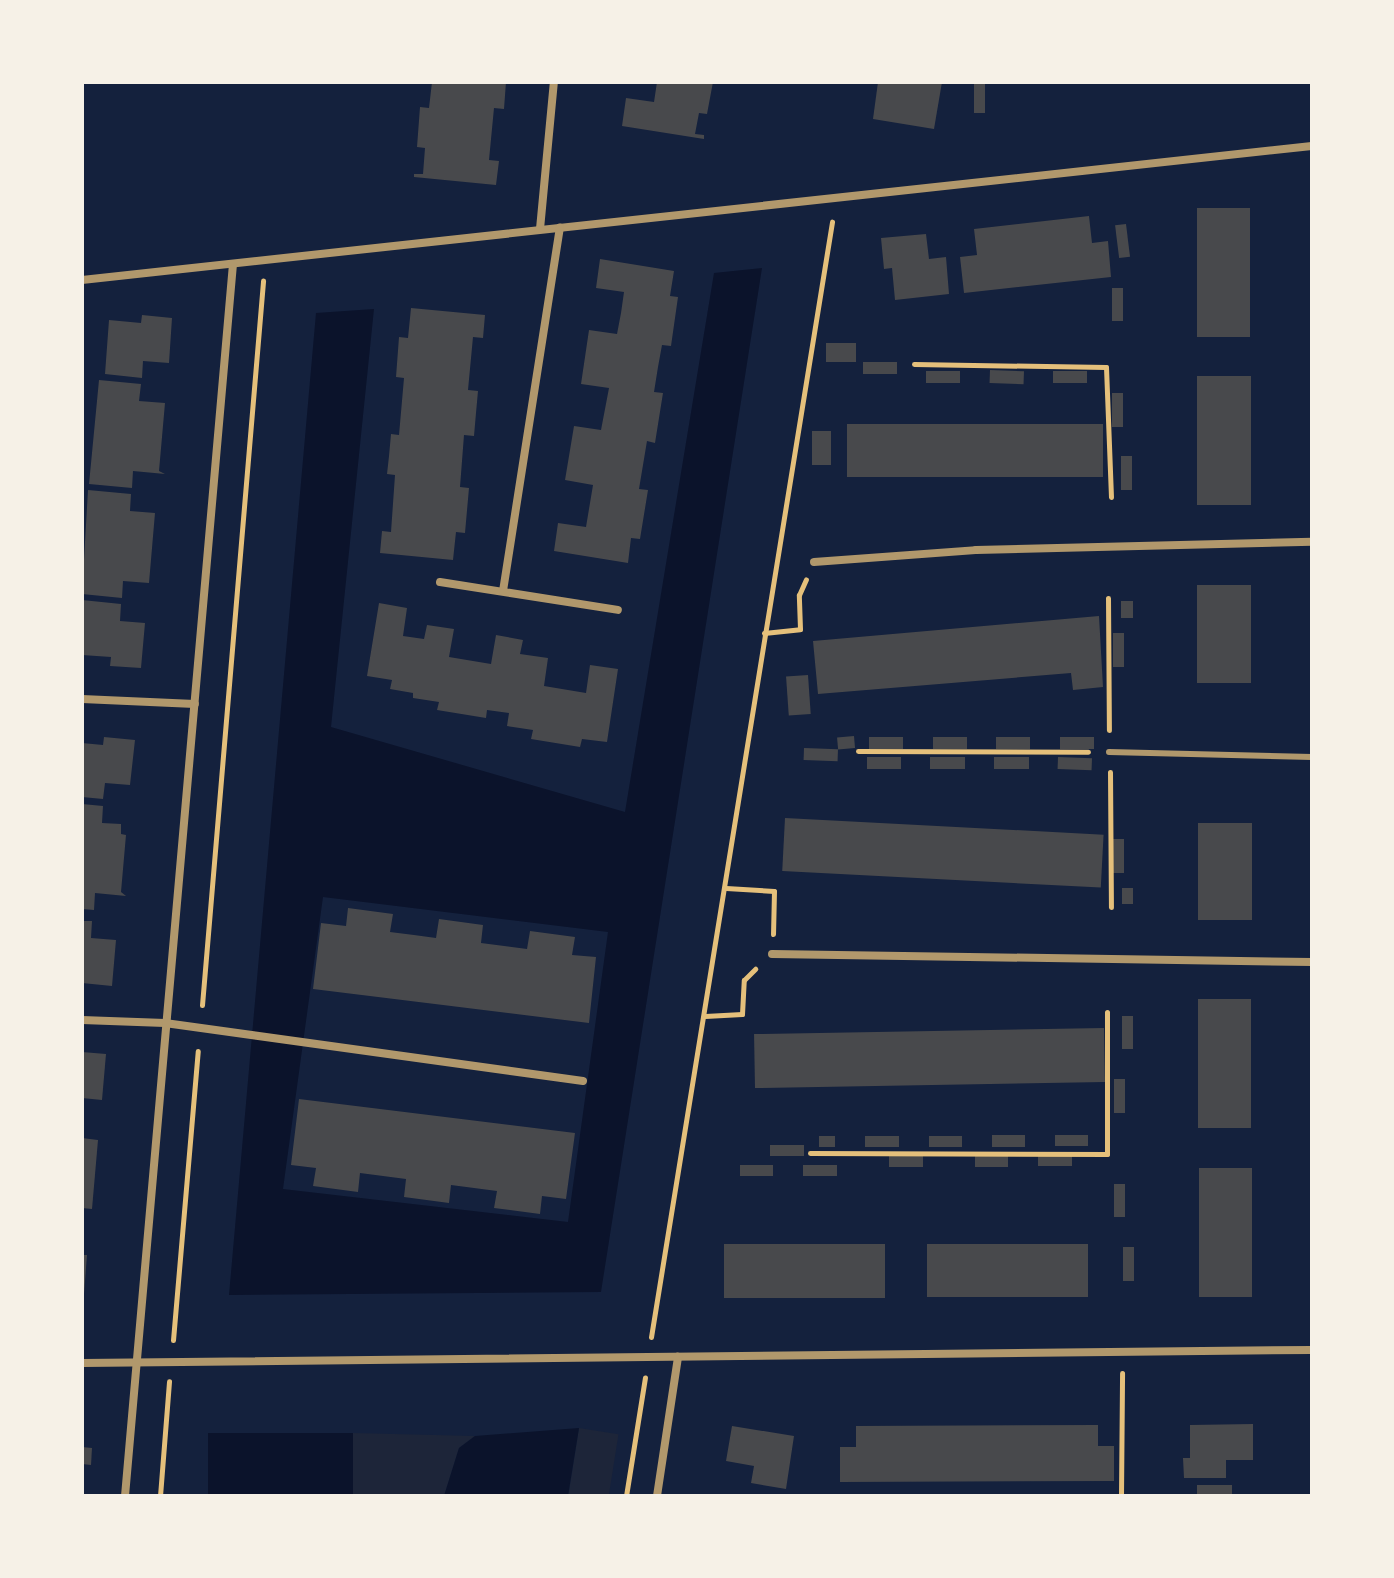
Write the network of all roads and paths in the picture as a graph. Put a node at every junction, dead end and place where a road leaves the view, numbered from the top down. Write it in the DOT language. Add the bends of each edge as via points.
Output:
graph roads {
  1 [pos="554,82"];
  2 [pos="1312,146"];
  3 [pos="835,199"];
  4 [pos="560,227"];
  5 [pos="540,229"];
  6 [pos="265,261"];
  7 [pos="233,265"];
  8 [pos="82,280"];
  9 [pos="914,364"];
  10 [pos="1111,497"];
  11 [pos="1312,542"];
  12 [pos="814,562"];
  13 [pos="440,582"];
  14 [pos="503,591"];
  15 [pos="618,610"];
  16 [pos="764,633"];
  17 [pos="82,699"];
  18 [pos="195,704"];
  19 [pos="858,751"];
  20 [pos="1109,752"];
  21 [pos="1312,757"];
  22 [pos="772,954"];
  23 [pos="1312,962"];
  24 [pos="1107,1012"];
  25 [pos="82,1020"];
  26 [pos="165,1023"];
  27 [pos="200,1028"];
  28 [pos="583,1081"];
  29 [pos="810,1153"];
  30 [pos="1312,1350"];
  31 [pos="1122,1352"];
  32 [pos="648,1357"];
  33 [pos="678,1357"];
  34 [pos="135,1362"];
  35 [pos="171,1362"];
  36 [pos="82,1363"];
  37 [pos="125,1496"];
  38 [pos="160,1496"];
  39 [pos="626,1496"];
  40 [pos="657,1496"];
  41 [pos="1121,1496"];
  1 -- 5 [label="street"];
  2 -- 3 [label="street"];
  3 -- 4 [label="street"];
  3 -- 16 [label="path"];
  4 -- 5 [label="street"];
  4 -- 14 [label="street"];
  5 -- 6 [label="street"];
  6 -- 7 [label="street"];
  6 -- 27 [label="path"];
  7 -- 8 [label="street"];
  7 -- 18 [label="street"];
  9 -- 10 [label="path" via="1106,367"];
  11 -- 12 [label="street" via="976,550"];
  12 -- 16 [label="path" via="799,595 800,629"];
  13 -- 14 [label="street"];
  14 -- 15 [label="street"];
  16 -- 32 [label="path"];
  17 -- 18 [label="street"];
  18 -- 26 [label="street"];
  19 -- 20 [label="path"];
  20 -- 21 [label="lane"];
  22 -- 23 [label="street"];
  24 -- 29 [label="path" via="1107,1154"];
  25 -- 26 [label="street"];
  26 -- 27 [label="street"];
  26 -- 34 [label="street"];
  27 -- 28 [label="street"];
  27 -- 35 [label="path"];
  30 -- 31 [label="street"];
  31 -- 33 [label="street"];
  31 -- 41 [label="path"];
  32 -- 33 [label="street"];
  32 -- 35 [label="street"];
  32 -- 39 [label="path"];
  33 -- 40 [label="street"];
  34 -- 35 [label="street"];
  34 -- 36 [label="street"];
  34 -- 37 [label="street"];
  35 -- 38 [label="path"];
}
